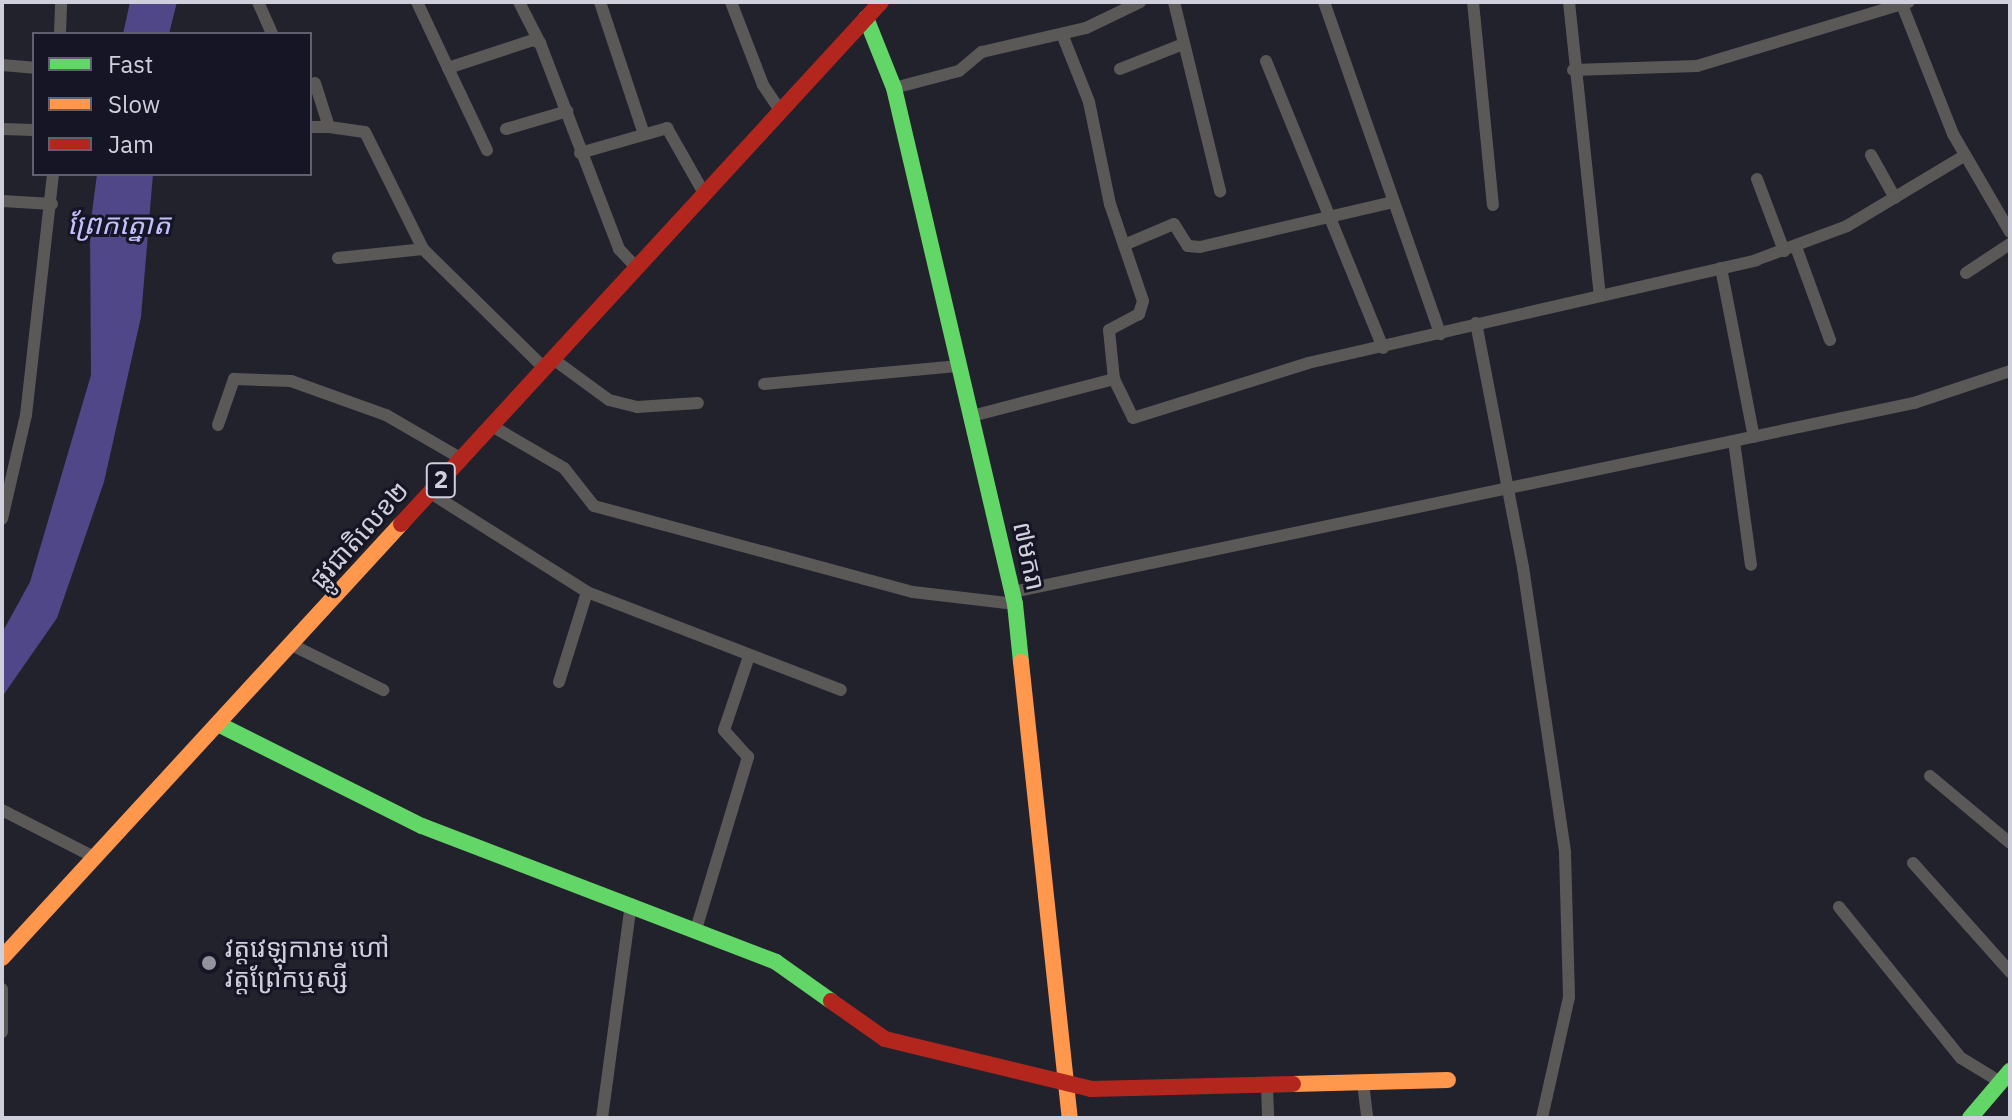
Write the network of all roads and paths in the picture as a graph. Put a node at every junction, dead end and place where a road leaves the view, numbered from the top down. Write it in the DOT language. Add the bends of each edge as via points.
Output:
graph roads {
  1 [pos="61,2"];
  2 [pos="258,2"];
  3 [pos="417,2"];
  4 [pos="519,2"];
  5 [pos="600,2"];
  6 [pos="731,2"];
  7 [pos="1140,2"];
  8 [pos="1174,2"];
  9 [pos="1324,2"];
  10 [pos="1473,2"];
  11 [pos="1569,2"];
  12 [pos="1904,3"];
  13 [pos="1125,4"];
  14 [pos="875,7"];
  15 [pos="60,32"];
  16 [pos="271,32"];
  17 [pos="1062,34"];
  18 [pos="540,43"];
  19 [pos="1183,44"];
  20 [pos="1266,61"];
  21 [pos="2,65"];
  22 [pos="32,68"];
  23 [pos="448,68"];
  24 [pos="1120,69"];
  25 [pos="1573,70"];
  26 [pos="315,83"];
  27 [pos="894,88"];
  28 [pos="567,111"];
  29 [pos="781,112"];
  30 [pos="312,127"];
  31 [pos="329,127"];
  32 [pos="2,129"];
  33 [pos="506,129"];
  34 [pos="32,130"];
  35 [pos="644,134"];
  36 [pos="487,150"];
  37 [pos="580,153"];
  38 [pos="1871,155"];
  39 [pos="1964,156"];
  40 [pos="53,176"];
  41 [pos="1757,179"];
  42 [pos="1220,191"];
  43 [pos="705,195"];
  44 [pos="1895,198"];
  45 [pos="2,201"];
  46 [pos="1394,202"];
  47 [pos="52,204"];
  48 [pos="1493,205"];
  49 [pos="1330,218"];
  50 [pos="2010,232"];
  51 [pos="2010,244"];
  52 [pos="1124,245"];
  53 [pos="423,249"];
  54 [pos="1790,249"];
  55 [pos="338,258"];
  56 [pos="637,268"];
  57 [pos="1721,268"];
  58 [pos="1966,273"];
  59 [pos="1600,295"];
  60 [pos="1476,323"];
  61 [pos="1440,334"];
  62 [pos="1830,340"];
  63 [pos="1383,348"];
  64 [pos="549,364"];
  65 [pos="959,366"];
  66 [pos="2010,371"];
  67 [pos="1114,379"];
  68 [pos="764,384"];
  69 [pos="698,403"];
  70 [pos="972,416"];
  71 [pos="218,425"];
  72 [pos="492,426"];
  73 [pos="1754,437"];
  74 [pos="1734,441"];
  75 [pos="462,459"];
  76 [pos="1508,484"];
  77 [pos="429,492"];
  78 [pos="2,519"];
  79 [pos="1751,565"];
  80 [pos="587,592"];
  81 [pos="1014,598"];
  82 [pos="292,645"];
  83 [pos="749,656"];
  84 [pos="559,682"];
  85 [pos="383,690"];
  86 [pos="841,690"];
  87 [pos="218,724"];
  88 [pos="1930,776"];
  89 [pos="4,818"];
  90 [pos="2010,843"];
  91 [pos="94,857"];
  92 [pos="1913,863"];
  93 [pos="631,904"];
  94 [pos="1839,907"];
  95 [pos="697,926"];
  96 [pos="2,958"];
  97 [pos="2010,972"];
  98 [pos="2,989"];
  99 [pos="2,1032"];
  100 [pos="2005,1076"];
  101 [pos="1448,1080"];
  102 [pos="1363,1083"];
  103 [pos="1068,1086"];
  104 [pos="1267,1086"];
  105 [pos="602,1118"];
  106 [pos="1070,1118"];
  107 [pos="1268,1118"];
  108 [pos="1367,1118"];
  109 [pos="1542,1118"];
  110 [pos="1970,1118"];
  1 -- 15 [label="street"];
  2 -- 16 [label="street"];
  3 -- 23 [label="street"];
  4 -- 18 [label="street"];
  5 -- 35 [label="street"];
  6 -- 29 [label="street" via="763,85"];
  7 -- 13 [label="street"];
  8 -- 19 [label="street"];
  9 -- 46 [label="street"];
  10 -- 48 [label="street"];
  11 -- 25 [label="street"];
  12 -- 25 [label="street" via="1697,66"];
  12 -- 39 [label="street"];
  13 -- 17 [label="street"];
  14 -- 27 [label="main road, ៧មករា"];
  14 -- 29 [label="main road, ផ្លូវជាតិលេខ២ / 2"];
  17 -- 27 [label="street" via="982,52 959,71"];
  17 -- 52 [label="street" via="1089,102"];
  18 -- 23 [label="street" via="533,40"];
  18 -- 28 [label="street"];
  19 -- 24 [label="street"];
  19 -- 42 [label="street"];
  20 -- 49 [label="street"];
  21 -- 22 [label="street"];
  23 -- 36 [label="street"];
  25 -- 59 [label="street"];
  26 -- 31 [label="street"];
  27 -- 65 [label="main road, ៧មករា"];
  28 -- 33 [label="street"];
  28 -- 37 [label="street"];
  29 -- 43 [label="main road, ផ្លូវជាតិលេខ២ / 2"];
  30 -- 31 [label="street"];
  31 -- 53 [label="street" via="365,132"];
  32 -- 34 [label="street"];
  35 -- 37 [label="street"];
  35 -- 43 [label="street" via="667,128"];
  37 -- 56 [label="street" via="619,249"];
  38 -- 44 [label="street"];
  39 -- 44 [label="street"];
  39 -- 50 [label="street"];
  40 -- 47 [label="street"];
  41 -- 54 [label="street"];
  43 -- 56 [label="main road, ផ្លូវជាតិលេខ២ / 2"];
  44 -- 54 [label="street"];
  45 -- 47 [label="street"];
  46 -- 49 [label="street"];
  46 -- 61 [label="street"];
  47 -- 78 [label="street" via="26,415"];
  49 -- 52 [label="street" via="1192,247 1174,224"];
  49 -- 63 [label="street"];
  51 -- 58 [label="street"];
  52 -- 67 [label="street" via="1143,307 1111,324"];
  53 -- 55 [label="street"];
  53 -- 64 [label="street"];
  54 -- 57 [label="street"];
  54 -- 62 [label="street"];
  56 -- 64 [label="main road, ផ្លូវជាតិលេខ២ / 2"];
  57 -- 59 [label="street"];
  57 -- 73 [label="street"];
  59 -- 60 [label="street"];
  60 -- 61 [label="street"];
  60 -- 76 [label="street"];
  61 -- 63 [label="street"];
  63 -- 67 [label="street" via="1240,382 1133,418"];
  64 -- 69 [label="street" via="609,400 637,407"];
  64 -- 72 [label="main road, ផ្លូវជាតិលេខ២ / 2"];
  65 -- 68 [label="street"];
  65 -- 70 [label="main road, ៧មករា"];
  66 -- 73 [label="street" via="1914,403"];
  67 -- 70 [label="street"];
  70 -- 81 [label="main road, ៧មករា"];
  71 -- 75 [label="street" via="234,379 291,381 386,415"];
  72 -- 75 [label="main road, ផ្លូវជាតិលេខ២ / 2"];
  72 -- 81 [label="street" via="564,468 594,506 898,589"];
  73 -- 74 [label="street"];
  74 -- 76 [label="street"];
  74 -- 79 [label="street"];
  75 -- 77 [label="main road, ផ្លូវជាតិលេខ២ / 2"];
  76 -- 81 [label="street"];
  76 -- 109 [label="street" via="1558,804 1570,953 1564,1038"];
  77 -- 80 [label="street"];
  77 -- 82 [label="main road, ផ្លូវជាតិលេខ២ / 2"];
  80 -- 83 [label="street"];
  80 -- 84 [label="street"];
  81 -- 103 [label="main road, ៧មករា"];
  82 -- 85 [label="street"];
  82 -- 87 [label="main road, ផ្លូវជាតិលេខ២ / 2"];
  83 -- 86 [label="street"];
  83 -- 95 [label="street" via="724,730 748,757"];
  87 -- 91 [label="main road, ផ្លូវជាតិលេខ២ / 2"];
  87 -- 93 [label="main road" via="422,826 555,882"];
  88 -- 90 [label="street"];
  89 -- 91 [label="street"];
  91 -- 96 [label="main road, ផ្លូវជាតិលេខ២ / 2"];
  92 -- 97 [label="street"];
  93 -- 95 [label="main road"];
  93 -- 105 [label="street"];
  94 -- 100 [label="street" via="1961,1058"];
  95 -- 103 [label="main road" via="814,984 885,1039"];
  98 -- 99 [label="street"];
  100 -- 110 [label="main road"];
  101 -- 102 [label="main road"];
  102 -- 104 [label="main road"];
  102 -- 108 [label="street"];
  103 -- 104 [label="main road"];
  103 -- 106 [label="main road, ៧មករា"];
  104 -- 107 [label="street"];
}
